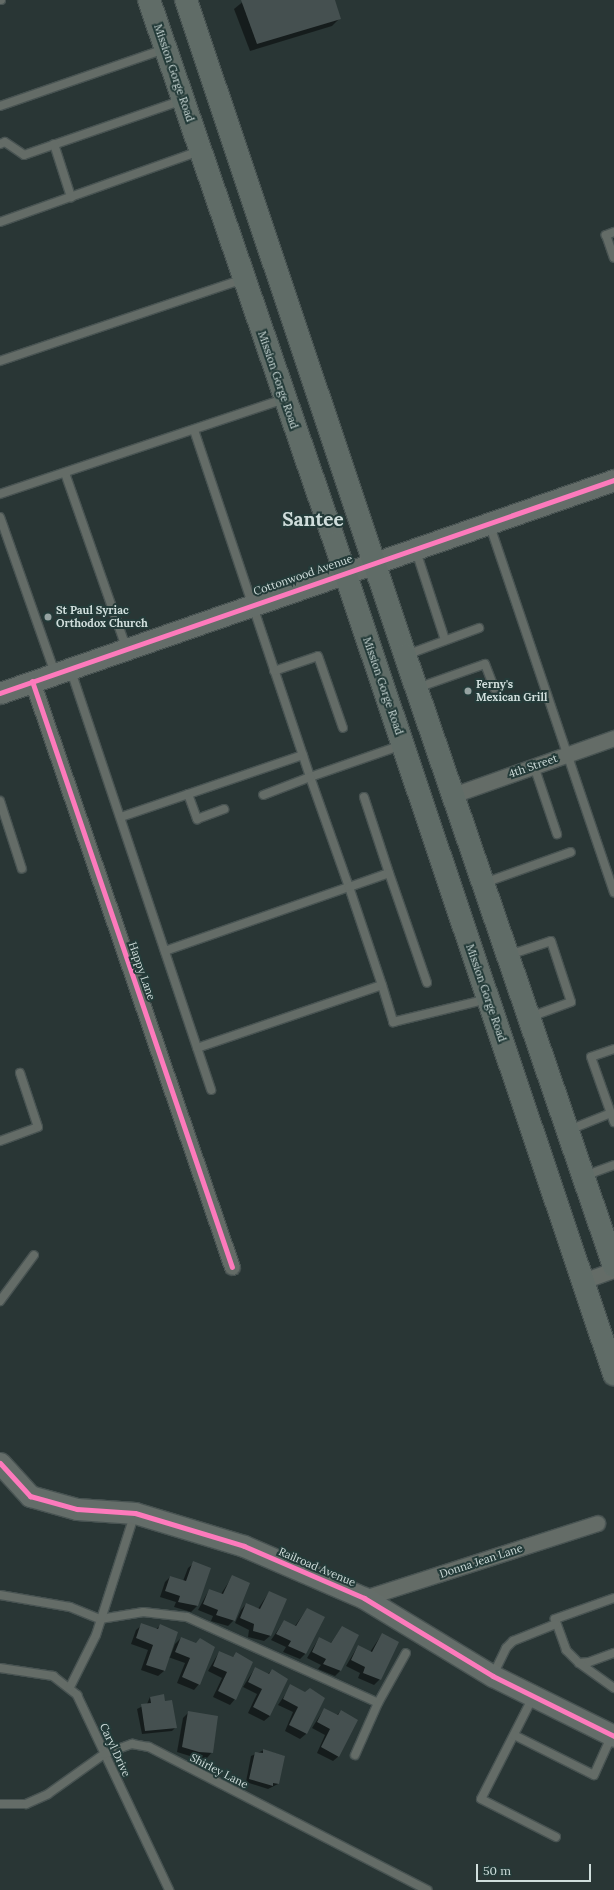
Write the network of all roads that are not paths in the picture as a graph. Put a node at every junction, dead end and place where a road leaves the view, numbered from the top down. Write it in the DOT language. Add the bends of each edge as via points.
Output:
graph roads {
  1 [pos="149,0"];
  2 [pos="186,0"];
  3 [pos="166,49"];
  4 [pos="183,100"];
  5 [pos="0,106"];
  6 [pos="0,144"];
  7 [pos="54,144"];
  8 [pos="200,151"];
  9 [pos="71,196"];
  10 [pos="0,222"];
  11 [pos="614,232"];
  12 [pos="614,258"];
  13 [pos="243,279"];
  14 [pos="0,361"];
  15 [pos="285,399"];
  16 [pos="194,430"];
  17 [pos="65,473"];
  18 [pos="614,480"];
  19 [pos="0,494"];
  20 [pos="0,517"];
  21 [pos="488,523"];
  22 [pos="415,548"];
  23 [pos="374,561"];
  24 [pos="344,572"];
  25 [pos="253,603"];
  26 [pos="479,628"];
  27 [pos="445,640"];
  28 [pos="126,647"];
  29 [pos="405,655"];
  30 [pos="62,670"];
  31 [pos="274,671"];
  32 [pos="32,681"];
  33 [pos="417,688"];
  34 [pos="494,688"];
  35 [pos="0,693"];
  36 [pos="343,728"];
  37 [pos="614,738"];
  38 [pos="403,745"];
  39 [pos="303,755"];
  40 [pos="566,755"];
  41 [pos="534,766"];
  42 [pos="310,777"];
  43 [pos="188,794"];
  44 [pos="263,795"];
  45 [pos="453,795"];
  46 [pos="364,797"];
  47 [pos="0,801"];
  48 [pos="224,809"];
  49 [pos="121,817"];
  50 [pos="557,834"];
  51 [pos="571,852"];
  52 [pos="22,869"];
  53 [pos="389,873"];
  54 [pos="484,884"];
  55 [pos="349,887"];
  56 [pos="614,892"];
  57 [pos="165,951"];
  58 [pos="508,955"];
  59 [pos="427,983"];
  60 [pos="382,985"];
  61 [pos="488,998"];
  62 [pos="529,1018"];
  63 [pos="197,1048"];
  64 [pos="614,1049"];
  65 [pos="20,1074"];
  66 [pos="211,1090"];
  67 [pos="611,1113"];
  68 [pos="614,1122"];
  69 [pos="567,1130"];
  70 [pos="0,1141"];
  71 [pos="614,1165"];
  72 [pos="584,1176"];
  73 [pos="34,1255"];
  74 [pos="614,1266"];
  75 [pos="232,1267"];
  76 [pos="614,1270"];
  77 [pos="583,1280"];
  78 [pos="0,1301"];
  79 [pos="614,1374"];
  80 [pos="0,1462"];
  81 [pos="135,1513"];
  82 [pos="597,1523"];
  83 [pos="0,1595"];
  84 [pos="364,1598"];
  85 [pos="614,1598"];
  86 [pos="100,1619"];
  87 [pos="556,1624"];
  88 [pos="406,1653"];
  89 [pos="614,1653"];
  90 [pos="579,1663"];
  91 [pos="0,1668"];
  92 [pos="493,1676"];
  93 [pos="70,1687"];
  94 [pos="614,1688"];
  95 [pos="534,1696"];
  96 [pos="378,1703"];
  97 [pos="514,1735"];
  98 [pos="613,1736"];
  99 [pos="104,1754"];
  100 [pos="355,1755"];
  101 [pos="0,1804"];
  102 [pos="556,1837"];
  103 [pos="169,1890"];
  104 [pos="427,1890"];
  1 -- 3 [label="main road, Mission Gorge Road"];
  2 -- 23 [label="main road"];
  3 -- 4 [label="main road, Mission Gorge Road"];
  3 -- 5 [label="lane"];
  4 -- 7 [label="lane"];
  4 -- 8 [label="main road, Mission Gorge Road"];
  6 -- 7 [label="lane" via="5,142 24,154"];
  7 -- 9 [label="lane"];
  8 -- 9 [label="lane"];
  8 -- 13 [label="main road, Mission Gorge Road"];
  9 -- 10 [label="lane"];
  11 -- 12 [label="lane" via="606,235"];
  13 -- 14 [label="lane"];
  13 -- 15 [label="main road, Mission Gorge Road"];
  15 -- 16 [label="lane"];
  15 -- 24 [label="main road, Mission Gorge Road"];
  16 -- 17 [label="lane"];
  16 -- 25 [label="lane"];
  17 -- 19 [label="lane"];
  17 -- 28 [label="lane"];
  18 -- 21 [label="street, Cottonwood Avenue"];
  20 -- 30 [label="lane"];
  21 -- 22 [label="street, Cottonwood Avenue"];
  21 -- 40 [label="lane"];
  22 -- 23 [label="street, Cottonwood Avenue"];
  22 -- 27 [label="lane"];
  23 -- 24 [label="street, Cottonwood Avenue"];
  23 -- 29 [label="main road"];
  24 -- 25 [label="street, Cottonwood Avenue"];
  24 -- 38 [label="main road, Mission Gorge Road"];
  25 -- 28 [label="street, Cottonwood Avenue"];
  25 -- 31 [label="lane"];
  26 -- 27 [label="lane"];
  27 -- 29 [label="lane"];
  28 -- 30 [label="street, Cottonwood Avenue"];
  29 -- 33 [label="main road"];
  30 -- 32 [label="street, Cottonwood Avenue"];
  30 -- 49 [label="lane"];
  31 -- 36 [label="lane" via="318,656"];
  31 -- 39 [label="lane"];
  32 -- 35 [label="street, Cottonwood Avenue"];
  32 -- 75 [label="street, Happy Lane"];
  33 -- 34 [label="lane" via="485,664"];
  33 -- 45 [label="main road"];
  37 -- 40 [label="street, 4th Street"];
  38 -- 42 [label="lane"];
  38 -- 61 [label="main road, Mission Gorge Road"];
  39 -- 42 [label="lane"];
  39 -- 43 [label="lane"];
  40 -- 41 [label="street, 4th Street"];
  40 -- 56 [label="lane"];
  41 -- 45 [label="street, 4th Street"];
  41 -- 50 [label="lane"];
  42 -- 44 [label="lane"];
  42 -- 55 [label="lane"];
  43 -- 48 [label="lane" via="197,819"];
  43 -- 49 [label="lane"];
  45 -- 54 [label="main road"];
  46 -- 53 [label="lane"];
  47 -- 52 [label="lane"];
  49 -- 57 [label="lane"];
  51 -- 54 [label="lane"];
  53 -- 55 [label="lane"];
  53 -- 59 [label="lane"];
  54 -- 58 [label="main road"];
  55 -- 57 [label="lane"];
  55 -- 60 [label="lane"];
  57 -- 63 [label="lane"];
  58 -- 62 [label="main road"];
  58 -- 62 [label="lane" via="551,941 571,1002"];
  60 -- 61 [label="lane" via="393,1022"];
  60 -- 63 [label="lane"];
  61 -- 77 [label="main road, Mission Gorge Road"];
  62 -- 69 [label="main road"];
  63 -- 66 [label="lane"];
  64 -- 67 [label="lane" via="591,1057"];
  65 -- 70 [label="lane" via="38,1127"];
  67 -- 68 [label="lane"];
  67 -- 69 [label="lane"];
  69 -- 72 [label="main road"];
  71 -- 72 [label="lane"];
  72 -- 74 [label="main road"];
  73 -- 78 [label="lane"];
  76 -- 77 [label="street"];
  77 -- 79 [label="main road, Mission Gorge Road"];
  80 -- 81 [label="street, Railroad Avenue" via="30,1496 77,1509"];
  81 -- 84 [label="street, Railroad Avenue" via="244,1546"];
  81 -- 86 [label="lane"];
  82 -- 84 [label="street, Donna Jean Lane"];
  83 -- 86 [label="lane" via="70,1607"];
  84 -- 92 [label="street, Railroad Avenue"];
  85 -- 87 [label="lane" via="555,1619"];
  86 -- 93 [label="lane" via="96,1635"];
  86 -- 96 [label="lane" via="143,1612 187,1617"];
  87 -- 90 [label="lane" via="566,1650"];
  87 -- 92 [label="lane" via="513,1641 506,1648"];
  88 -- 96 [label="lane"];
  89 -- 90 [label="lane"];
  90 -- 94 [label="lane"];
  91 -- 93 [label="lane, Caryl Drive" via="53,1676"];
  92 -- 95 [label="street, Railroad Avenue"];
  93 -- 99 [label="lane, Caryl Drive" via="77,1695"];
  95 -- 97 [label="lane"];
  95 -- 98 [label="street, Railroad Avenue"];
  96 -- 100 [label="lane"];
  97 -- 98 [label="lane" via="594,1775"];
  97 -- 102 [label="lane" via="481,1799"];
  99 -- 101 [label="lane, Shirley Lane" via="48,1794 26,1804"];
  99 -- 103 [label="lane, Caryl Drive"];
  99 -- 104 [label="lane, Shirley Lane" via="132,1744 149,1747"];
}
